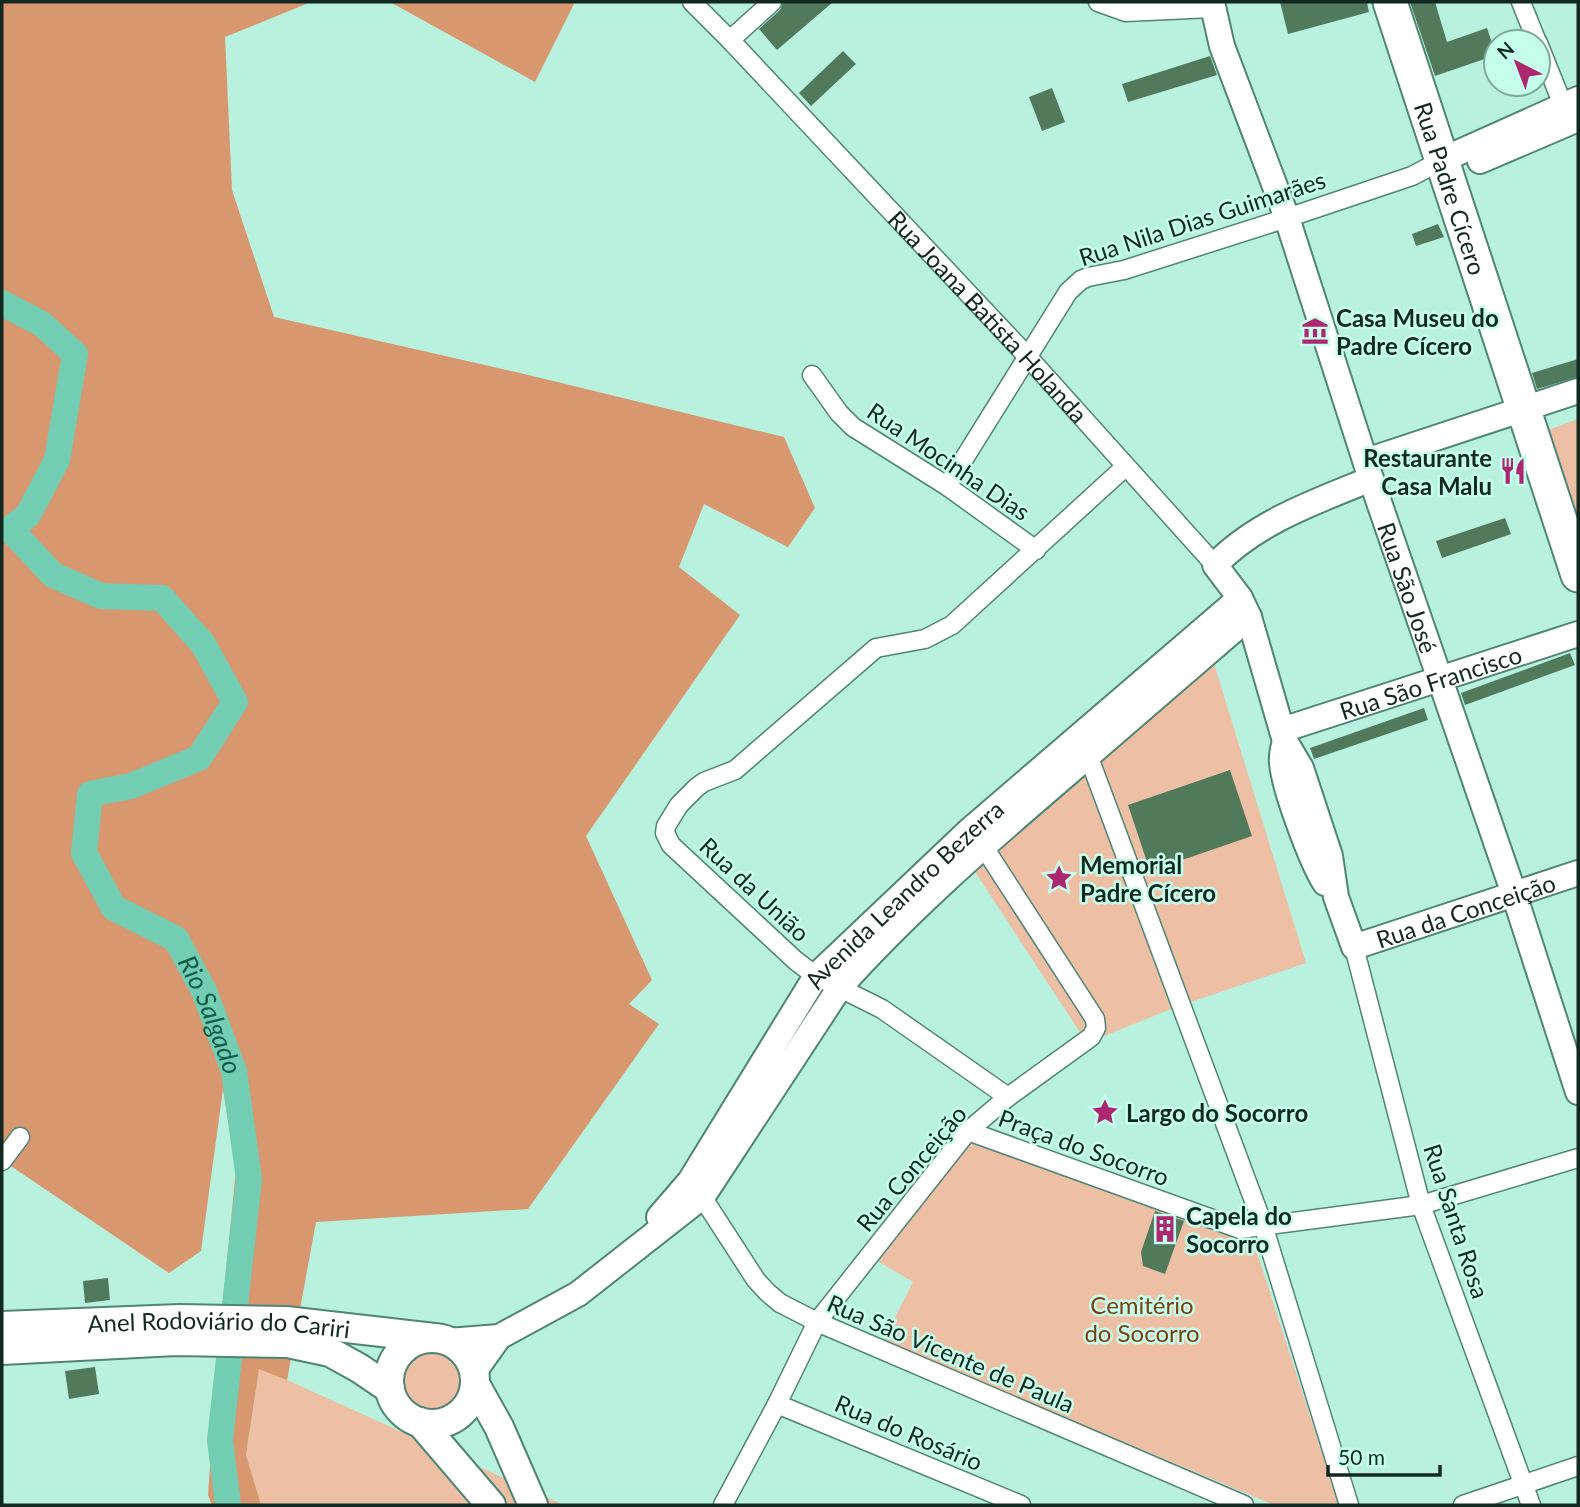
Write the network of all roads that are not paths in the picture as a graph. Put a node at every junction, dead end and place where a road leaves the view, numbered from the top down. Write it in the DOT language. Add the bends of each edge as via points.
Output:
graph roads {
  1 [pos="692,2"];
  2 [pos="772,2"];
  3 [pos="1098,2"];
  4 [pos="1391,2"];
  5 [pos="1521,2"];
  6 [pos="1212,5"];
  7 [pos="1532,28"];
  8 [pos="730,40"];
  9 [pos="1552,71"];
  10 [pos="1572,111"];
  11 [pos="1444,166"];
  12 [pos="1287,218"];
  13 [pos="1028,357"];
  14 [pos="812,375"];
  15 [pos="1578,391"];
  16 [pos="1523,408"];
  17 [pos="1125,467"];
  18 [pos="1369,470"];
  19 [pos="947,486"];
  20 [pos="1036,550"];
  21 [pos="1215,565"];
  22 [pos="1578,575"];
  23 [pos="1244,608"];
  24 [pos="1578,634"];
  25 [pos="1441,680"];
  26 [pos="1283,735"];
  27 [pos="1088,755"];
  28 [pos="977,837"];
  29 [pos="1578,873"];
  30 [pos="1514,894"];
  31 [pos="1353,947"];
  32 [pos="816,976"];
  33 [pos="840,987"];
  34 [pos="1578,1092"];
  35 [pos="1008,1097"];
  36 [pos="968,1131"];
  37 [pos="20,1137"];
  38 [pos="1578,1158"];
  39 [pos="2,1161"];
  40 [pos="697,1188"];
  41 [pos="1422,1205"];
  42 [pos="1262,1225"];
  43 [pos="817,1322"];
  44 [pos="2,1326"];
  45 [pos="178,1330"];
  46 [pos="287,1332"];
  47 [pos="499,1337"];
  48 [pos="441,1339"];
  49 [pos="2,1350"];
  50 [pos="474,1378"];
  51 [pos="390,1390"];
  52 [pos="777,1404"];
  53 [pos="420,1422"];
  54 [pos="1578,1466"];
  55 [pos="1523,1485"];
  56 [pos="723,1504"];
  57 [pos="491,1505"];
  58 [pos="533,1505"];
  59 [pos="1021,1505"];
  60 [pos="1244,1505"];
  61 [pos="1349,1505"];
  62 [pos="1462,1505"];
  63 [pos="1531,1505"];
  1 -- 8 [label="street, Rua Joana Batista Holanda"];
  2 -- 8 [label="street"];
  3 -- 6 [label="street" via="1126,12"];
  4 -- 11 [label="highway, Rua Padre Cícero"];
  5 -- 7 [label="street"];
  6 -- 12 [label="street, Rua São José" via="1224,54"];
  8 -- 13 [label="street, Rua Joana Batista Holanda"];
  9 -- 10 [label="street"];
  10 -- 11 [label="street"];
  11 -- 12 [label="street, Rua Nila Dias Guimarães"];
  11 -- 16 [label="highway, Rua Padre Cícero"];
  12 -- 13 [label="street, Rua Nila Dias Guimarães" via="1081,280 1068,292"];
  12 -- 18 [label="street, Rua São José"];
  13 -- 17 [label="street, Rua Joana Batista Holanda"];
  13 -- 19 [label="street, Rua Nila Dias Guimarães"];
  14 -- 19 [label="street, Rua Mocinha Dias" via="853,427"];
  15 -- 16 [label="street"];
  16 -- 18 [label="street"];
  16 -- 22 [label="highway, Rua Padre Cícero"];
  17 -- 20 [label="street"];
  17 -- 21 [label="street, Rua Joana Batista Holanda"];
  18 -- 21 [label="street" via="1264,528"];
  18 -- 25 [label="street, Rua São José"];
  19 -- 20 [label="street, Rua Mocinha Dias"];
  20 -- 32 [label="street, Rua da União" via="943,631 872,651 735,770 697,787 671,817 665,833 671,845"];
  21 -- 23 [label="street, Rua Joana Batista Holanda"];
  23 -- 26 [label="street"];
  23 -- 27 [label="street, Avenida Leandro Bezerra"];
  23 -- 28 [label="street, Avenida Leandro Bezerra"];
  24 -- 25 [label="street, Rua São Francisco"];
  25 -- 26 [label="street, Rua São Francisco"];
  25 -- 30 [label="street, Rua São José"];
  26 -- 31 [label="street" via="1301,768"];
  27 -- 28 [label="street, Avenida Leandro Bezerra"];
  27 -- 42 [label="street"];
  28 -- 32 [label="street, Avenida Leandro Bezerra" via="882,911"];
  28 -- 33 [label="street, Avenida Leandro Bezerra" via="932,892"];
  28 -- 35 [label="street, Rua Conceição" via="1096,1023 1091,1037"];
  29 -- 30 [label="street, Rua da Conceição"];
  30 -- 31 [label="street, Rua da Conceição"];
  30 -- 34 [label="street, Rua São José"];
  31 -- 41 [label="street, Rua Santa Rosa"];
  32 -- 33 [label="street, Rua da União"];
  32 -- 40 [label="street, Avenida Leandro Bezerra"];
  33 -- 35 [label="street, Rua da União" via="882,1009"];
  33 -- 40 [label="street, Avenida Leandro Bezerra"];
  35 -- 36 [label="street, Rua Conceição"];
  36 -- 42 [label="street, Praça do Socorro" via="1240,1229"];
  36 -- 43 [label="street, Rua Conceição"];
  37 -- 39 [label="street"];
  38 -- 41 [label="street, Praça do Socorro"];
  40 -- 43 [label="street, Rua São Vicente de Paula" via="756,1280 780,1303"];
  40 -- 47 [label="street, Avenida Leandro Bezerra" via="617,1265 578,1294"];
  41 -- 42 [label="street, Praça do Socorro"];
  41 -- 55 [label="street, Rua Santa Rosa"];
  42 -- 61 [label="street"];
  43 -- 52 [label="street, Rua Conceição"];
  43 -- 60 [label="street, Rua São Vicente de Paula"];
  44 -- 45 [label="main road, Anel Rodoviário do Cariri"];
  45 -- 46 [label="main road, Anel Rodoviário do Cariri"];
  45 -- 49 [label="main road, Anel Rodoviário do Cariri"];
  46 -- 48 [label="main road, Anel Rodoviário do Cariri"];
  46 -- 51 [label="main road, Anel Rodoviário do Cariri" via="330,1352"];
  47 -- 48 [label="street"];
  47 -- 50 [label="street"];
  48 -- 50 [label="main road" via="460,1348 469,1359"];
  48 -- 51 [label="main road" via="411,1344 401,1351 391,1369"];
  50 -- 53 [label="main road" via="473,1394 462,1410 443,1422"];
  50 -- 58 [label="main road"];
  51 -- 53 [label="main road" via="401,1411"];
  52 -- 56 [label="street, Rua Conceição"];
  52 -- 59 [label="street, Rua do Rosário"];
  53 -- 57 [label="main road"];
  54 -- 55 [label="street"];
  55 -- 62 [label="street"];
  55 -- 63 [label="street, Rua Santa Rosa"];
}
